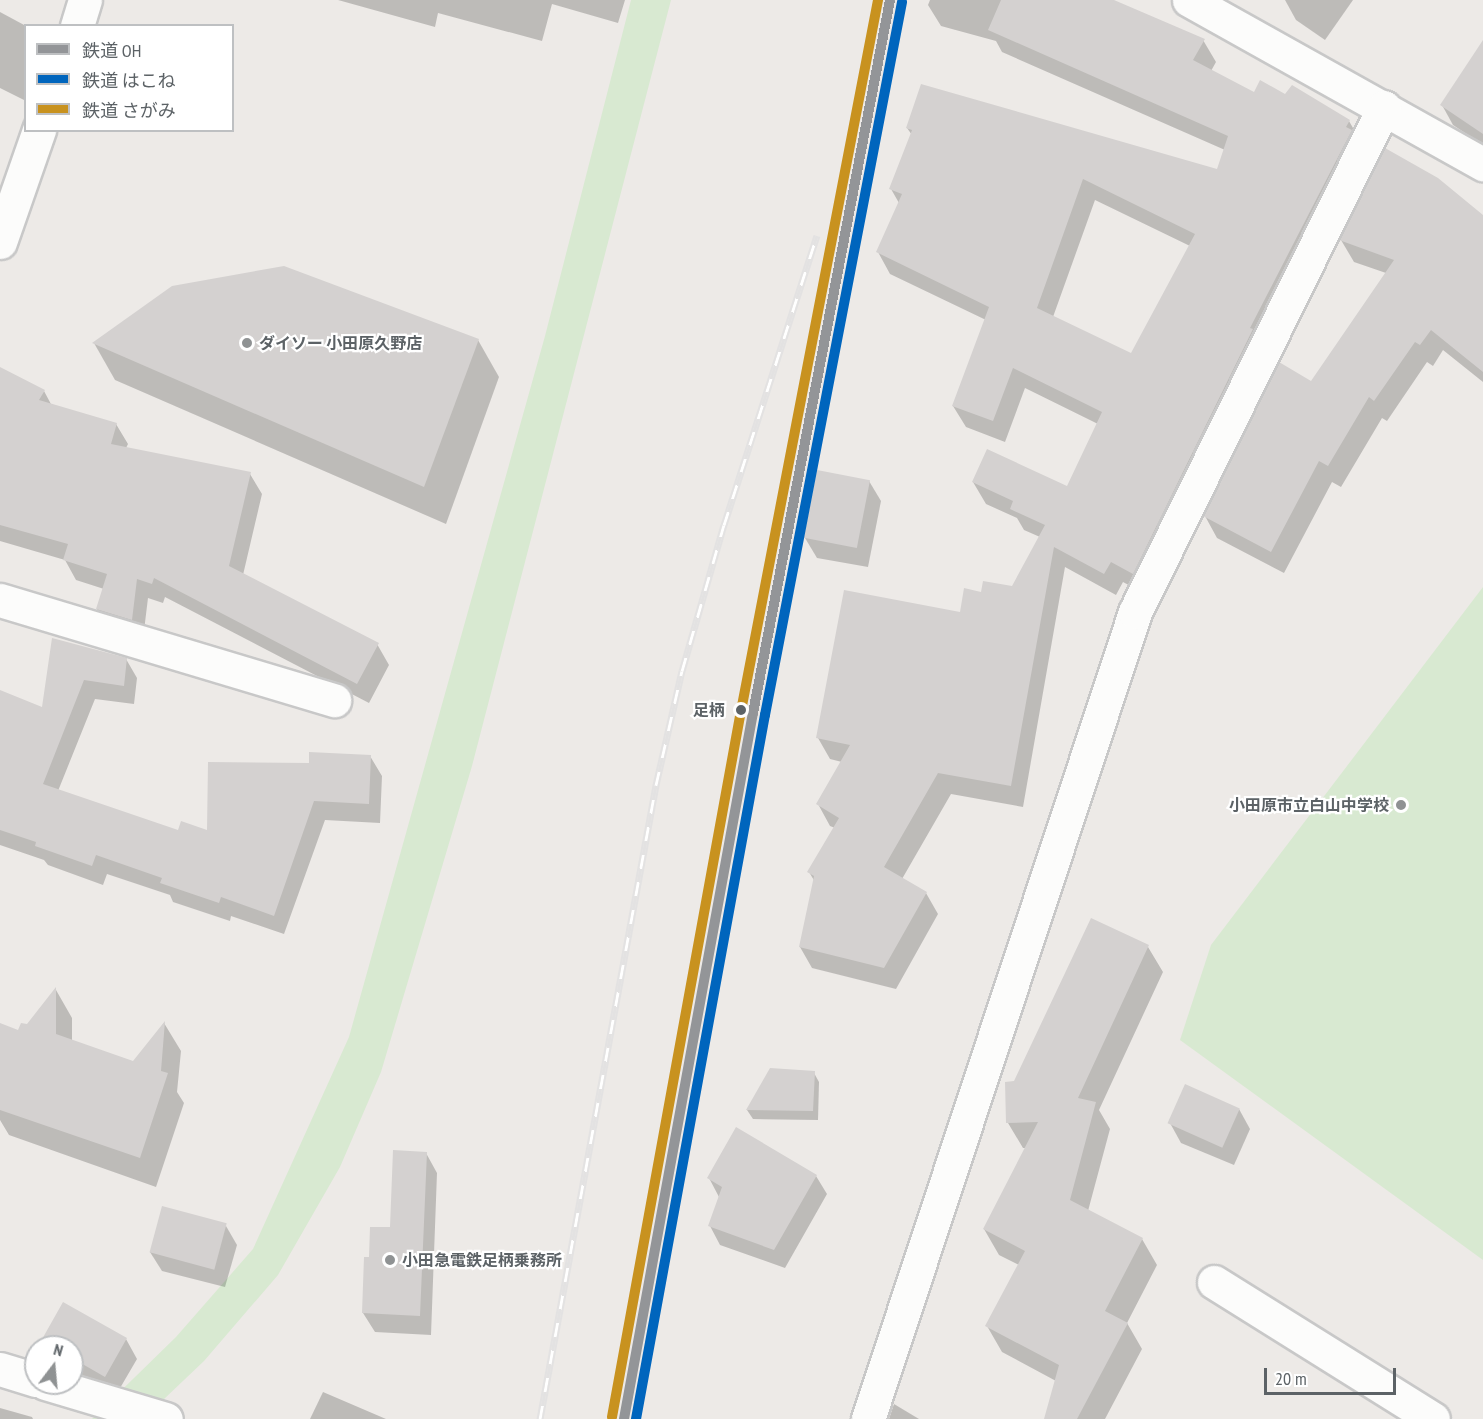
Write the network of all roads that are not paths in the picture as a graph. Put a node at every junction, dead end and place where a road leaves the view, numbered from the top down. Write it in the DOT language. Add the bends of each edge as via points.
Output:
graph roads {
  1 [pos="86,0"];
  2 [pos="1189,0"];
  3 [pos="77,24"];
  4 [pos="1384,107"];
  5 [pos="38,132"];
  6 [pos="1483,164"];
  7 [pos="0,242"];
  8 [pos="0,600"];
  9 [pos="334,700"];
  10 [pos="1214,1282"];
  11 [pos="0,1370"];
  12 [pos="24,1377"];
  13 [pos="84,1395"];
  14 [pos="166,1419"];
  15 [pos="868,1419"];
  16 [pos="1433,1419"];
  1 -- 3 [label="street"];
  2 -- 4 [label="street"];
  4 -- 6 [label="street"];
  4 -- 15 [label="street" via="1136,612"];
  5 -- 7 [label="street"];
  8 -- 9 [label="street"];
  10 -- 16 [label="street"];
  11 -- 12 [label="street"];
  13 -- 14 [label="street"];
}
